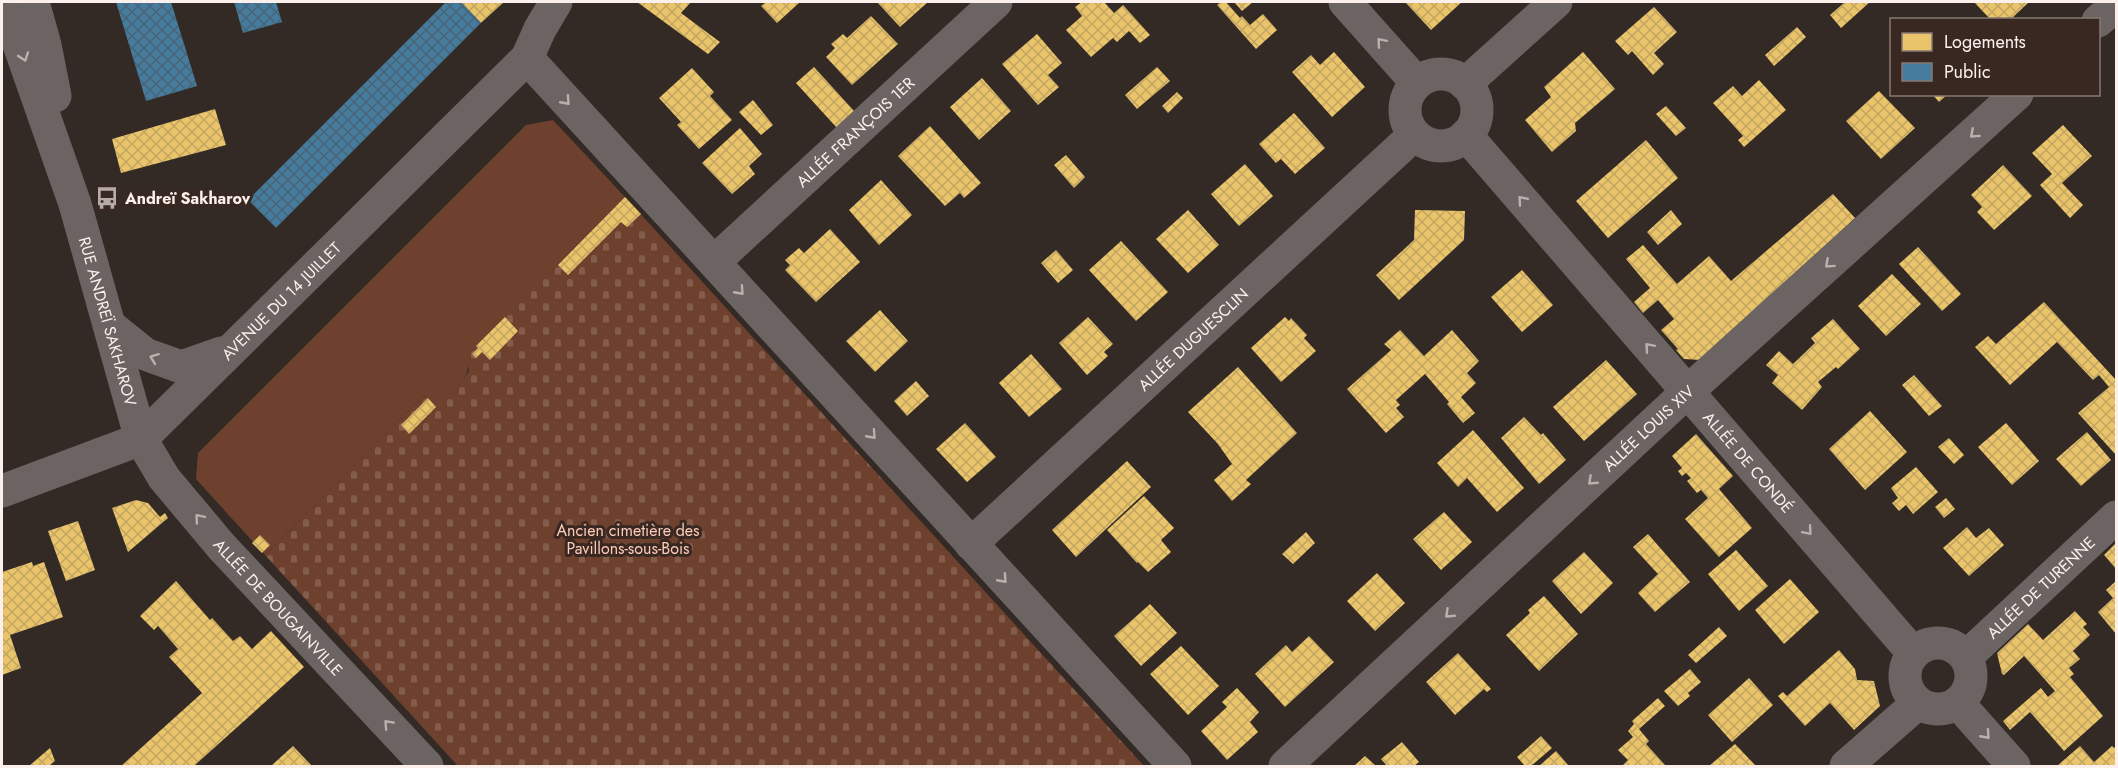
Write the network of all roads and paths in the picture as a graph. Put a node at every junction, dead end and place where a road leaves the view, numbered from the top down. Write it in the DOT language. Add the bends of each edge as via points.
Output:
graph roads {
  1 [pos="4,2"];
  2 [pos="33,2"];
  3 [pos="556,2"];
  4 [pos="996,2"];
  5 [pos="1345,2"];
  6 [pos="1556,2"];
  7 [pos="2116,5"];
  8 [pos="2100,19"];
  9 [pos="527,58"];
  10 [pos="1417,83"];
  11 [pos="1465,84"];
  12 [pos="2015,96"];
  13 [pos="1414,135"];
  14 [pos="1466,135"];
  15 [pos="75,204"];
  16 [pos="714,262"];
  17 [pos="110,326"];
  18 [pos="228,350"];
  19 [pos="1687,392"];
  20 [pos="141,439"];
  21 [pos="2,491"];
  22 [pos="2116,517"];
  23 [pos="971,544"];
  24 [pos="1913,653"];
  25 [pos="1966,657"];
  26 [pos="1918,703"];
  27 [pos="1958,703"];
  28 [pos="427,766"];
  29 [pos="1175,766"];
  30 [pos="1286,766"];
  31 [pos="1846,766"];
  32 [pos="2014,766"];
  1 -- 15 [label="street, RUE ANDREÏ SAKHAROV, one-way"];
  2 -- 15 [label="street, RUE ANDREÏ SAKHAROV"];
  3 -- 9 [label="street"];
  4 -- 16 [label="street, ALLÉE FRANÇOIS 1ER"];
  10 -- 5 [label="street, one-way"];
  6 -- 11 [label="street"];
  7 -- 8 [label="street"];
  9 -- 16 [label="street, one-way"];
  9 -- 18 [label="street, AVENUE DU 14 JUILLET"];
  10 -- 11 [label="street" via="1446,75"];
  10 -- 13 [label="street" via="1405,103"];
  11 -- 14 [label="street" via="1472,93 1476,115"];
  12 -- 19 [label="street, ALLÉE LOUIS XIV, one-way"];
  13 -- 14 [label="street" via="1424,142 1446,146"];
  13 -- 23 [label="street, ALLÉE DUGUESCLIN"];
  19 -- 14 [label="street, ALLÉE DE CONDÉ, one-way"];
  15 -- 17 [label="street, RUE ANDREÏ SAKHAROV"];
  16 -- 23 [label="street, one-way"];
  18 -- 17 [label="street, one-way" via="181,367 145,354"];
  17 -- 20 [label="street, RUE ANDREÏ SAKHAROV"];
  18 -- 20 [label="street, AVENUE DU 14 JUILLET"];
  19 -- 24 [label="street, ALLÉE DE CONDÉ, one-way"];
  19 -- 30 [label="street, ALLÉE LOUIS XIV, one-way"];
  20 -- 21 [label="street, AVENUE DU 14 JUILLET"];
  28 -- 20 [label="street, ALLÉE DE BOUGAINVILLE, one-way" via="222,546 164,478"];
  22 -- 25 [label="street, ALLÉE DE TURENNE"];
  23 -- 29 [label="street, one-way"];
  24 -- 25 [label="street" via="1921,646 1941,642 1951,644"];
  24 -- 26 [label="street" via="1904,674 1910,694"];
  25 -- 27 [label="street" via="1971,667 1970,687"];
  26 -- 27 [label="street" via="1937,710"];
  26 -- 31 [label="street"];
  27 -- 32 [label="street, one-way"];
}
